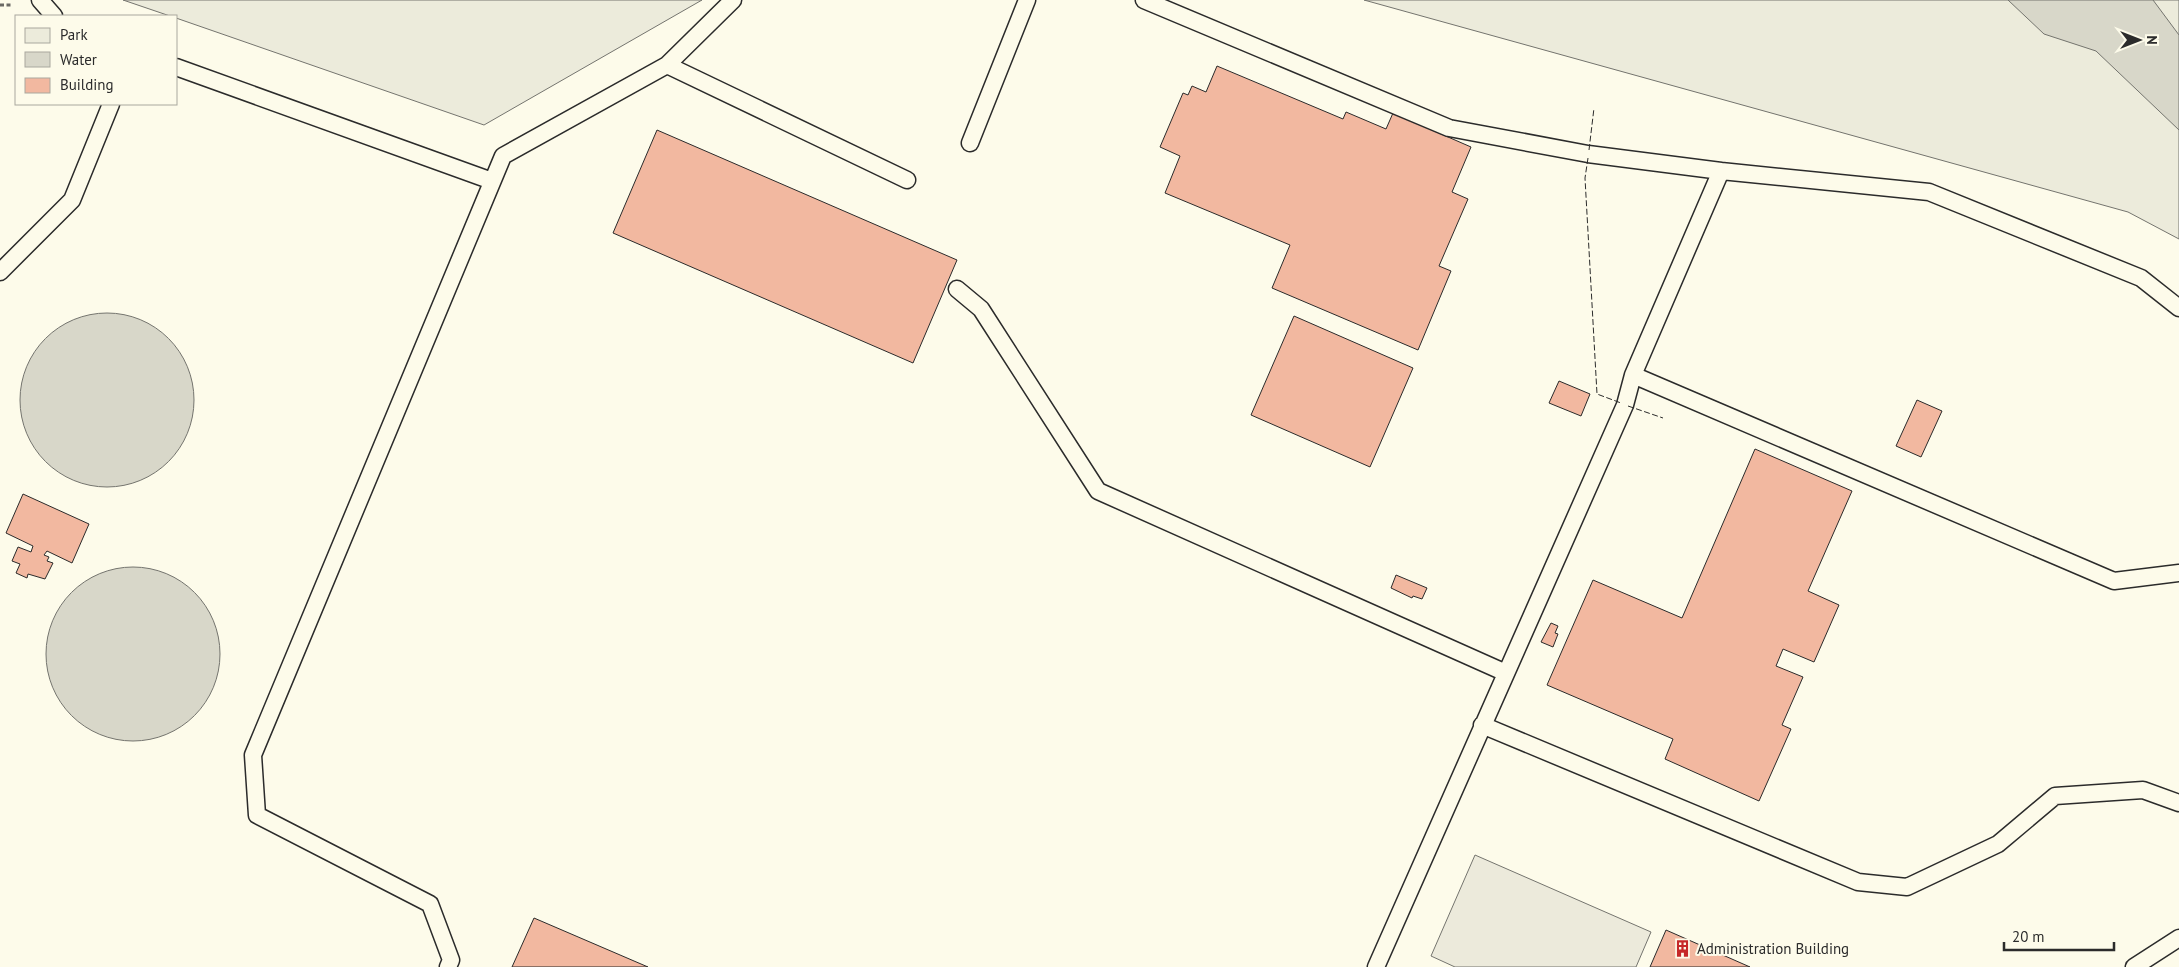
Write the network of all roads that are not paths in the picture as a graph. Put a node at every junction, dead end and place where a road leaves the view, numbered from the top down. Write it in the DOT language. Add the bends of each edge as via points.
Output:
graph roads {
  1 [pos="40,0"];
  2 [pos="733,0"];
  3 [pos="1027,0"];
  4 [pos="1144,0"];
  5 [pos="53,15"];
  6 [pos="667,65"];
  7 [pos="178,68"];
  8 [pos="111,105"];
  9 [pos="970,143"];
  10 [pos="1721,171"];
  11 [pos="907,180"];
  12 [pos="492,181"];
  13 [pos="0,272"];
  14 [pos="957,289"];
  15 [pos="2179,308"];
  16 [pos="1634,375"];
  17 [pos="2179,574"];
  18 [pos="1506,673"];
  19 [pos="1482,725"];
  20 [pos="2179,803"];
  21 [pos="2179,938"];
  22 [pos="448,967"];
  23 [pos="1376,967"];
  24 [pos="2134,967"];
  1 -- 5 [label="lane"];
  2 -- 6 [label="lane"];
  3 -- 9 [label="lane"];
  4 -- 10 [label="lane" via="1450,128 1588,154"];
  6 -- 11 [label="lane"];
  6 -- 12 [label="lane" via="503,156"];
  7 -- 12 [label="lane"];
  8 -- 13 [label="lane" via="72,200"];
  10 -- 15 [label="lane" via="1929,192 2141,278"];
  10 -- 16 [label="lane"];
  12 -- 22 [label="lane" via="252,755 257,815 430,904 451,960"];
  14 -- 18 [label="lane" via="981,308 1098,490"];
  16 -- 17 [label="lane" via="2114,581"];
  16 -- 18 [label="lane" via="1625,404"];
  18 -- 19 [label="lane"];
  19 -- 20 [label="lane" via="1858,882 1907,887 1998,844 2055,796 2143,790"];
  19 -- 23 [label="lane"];
  21 -- 24 [label="lane"];
}
